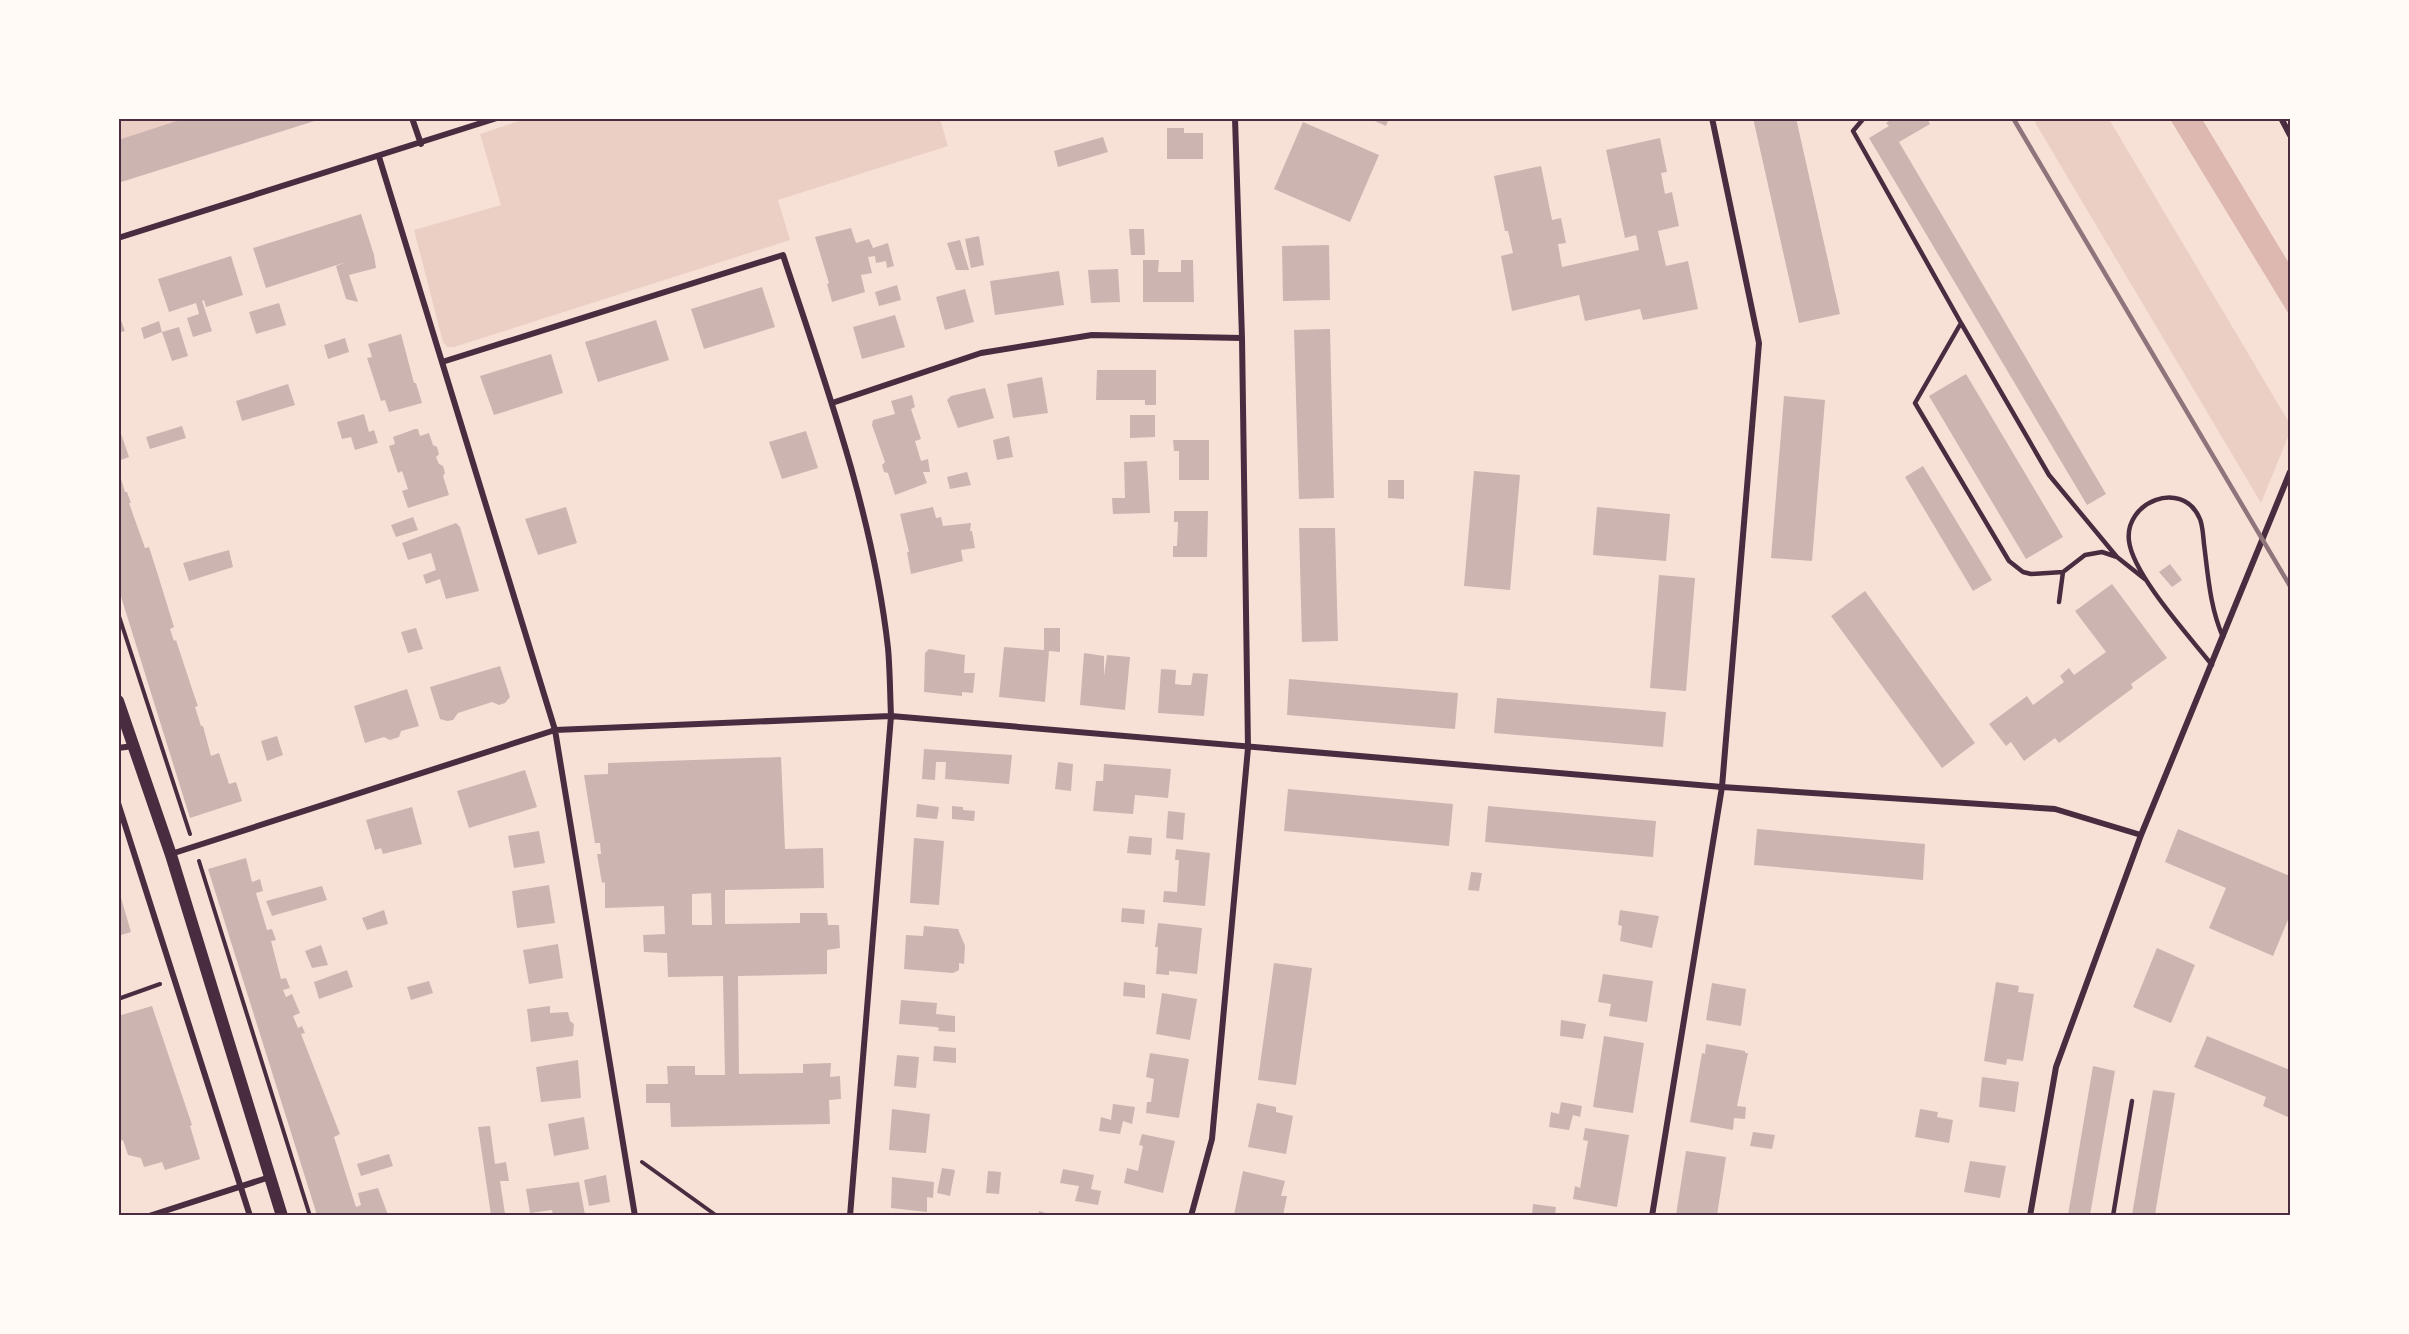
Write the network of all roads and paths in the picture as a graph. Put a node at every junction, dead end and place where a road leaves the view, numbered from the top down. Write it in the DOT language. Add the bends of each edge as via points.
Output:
graph roads {
  1 [pos="412,118"];
  2 [pos="497,118"];
  3 [pos="1235,118"];
  4 [pos="1712,118"];
  5 [pos="1864,118"];
  6 [pos="2281,118"];
  7 [pos="2290,135"];
  8 [pos="421,144"];
  9 [pos="380,157"];
  10 [pos="118,238"];
  11 [pos="1961,323"];
  12 [pos="1242,338"];
  13 [pos="442,362"];
  14 [pos="832,403"];
  15 [pos="2290,472"];
  16 [pos="2117,557"];
  17 [pos="2063,572"];
  18 [pos="2146,580"];
  19 [pos="2060,602"];
  20 [pos="118,613"];
  21 [pos="2224,637"];
  22 [pos="2212,665"];
  23 [pos="118,701"];
  24 [pos="891,716"];
  25 [pos="555,730"];
  26 [pos="133,746"];
  27 [pos="118,748"];
  28 [pos="1248,748"];
  29 [pos="1722,787"];
  30 [pos="118,803"];
  31 [pos="2141,835"];
  32 [pos="194,847"];
  33 [pos="171,855"];
  34 [pos="163,982"];
  35 [pos="118,999"];
  36 [pos="2132,1101"];
  37 [pos="624,1149"];
  38 [pos="270,1177"];
  39 [pos="241,1186"];
  40 [pos="149,1215"];
  41 [pos="250,1215"];
  42 [pos="282,1215"];
  43 [pos="310,1215"];
  44 [pos="635,1215"];
  45 [pos="717,1215"];
  46 [pos="850,1215"];
  47 [pos="1191,1215"];
  48 [pos="1652,1215"];
  49 [pos="2030,1215"];
  50 [pos="2113,1215"];
  1 -- 8 [label="street"];
  2 -- 8 [label="street"];
  3 -- 12 [label="street"];
  4 -- 29 [label="street" via="1759,343"];
  5 -- 11 [label="lane" via="1853,131"];
  6 -- 7 [label="street"];
  8 -- 9 [label="street"];
  9 -- 10 [label="street"];
  9 -- 13 [label="street"];
  11 -- 16 [label="lane" via="2049,476"];
  11 -- 17 [label="lane" via="1915,403 2009,561 2031,574"];
  12 -- 14 [label="street" via="1092,335 981,353"];
  12 -- 28 [label="street"];
  13 -- 14 [label="street" via="783,255"];
  13 -- 25 [label="street"];
  14 -- 24 [label="street" via="869,537 888,648"];
  15 -- 21 [label="street"];
  16 -- 17 [label="lane" via="2092,552"];
  16 -- 18 [label="lane"];
  17 -- 19 [label="lane"];
  18 -- 21 [label="lane" via="2128,539 2133,519 2153,499 2164,497 2184,502 2200,518 2215,619"];
  18 -- 22 [label="lane"];
  20 -- 32 [label="path"];
  21 -- 22 [label="street"];
  22 -- 31 [label="street"];
  23 -- 26 [label="main road"];
  24 -- 25 [label="street"];
  24 -- 28 [label="street"];
  24 -- 46 [label="street"];
  25 -- 32 [label="street"];
  25 -- 37 [label="street"];
  26 -- 27 [label="street"];
  26 -- 33 [label="main road"];
  28 -- 29 [label="street"];
  28 -- 47 [label="street" via="1212,1139"];
  29 -- 31 [label="street" via="2055,809"];
  29 -- 48 [label="street"];
  30 -- 39 [label="street"];
  31 -- 49 [label="street" via="2056,1067"];
  32 -- 33 [label="street"];
  32 -- 43 [label="path"];
  33 -- 38 [label="main road"];
  34 -- 35 [label="path"];
  36 -- 50 [label="lane"];
  37 -- 44 [label="street"];
  37 -- 45 [label="path"];
  38 -- 39 [label="street"];
  38 -- 42 [label="main road"];
  39 -- 40 [label="street"];
  39 -- 41 [label="street"];
}
